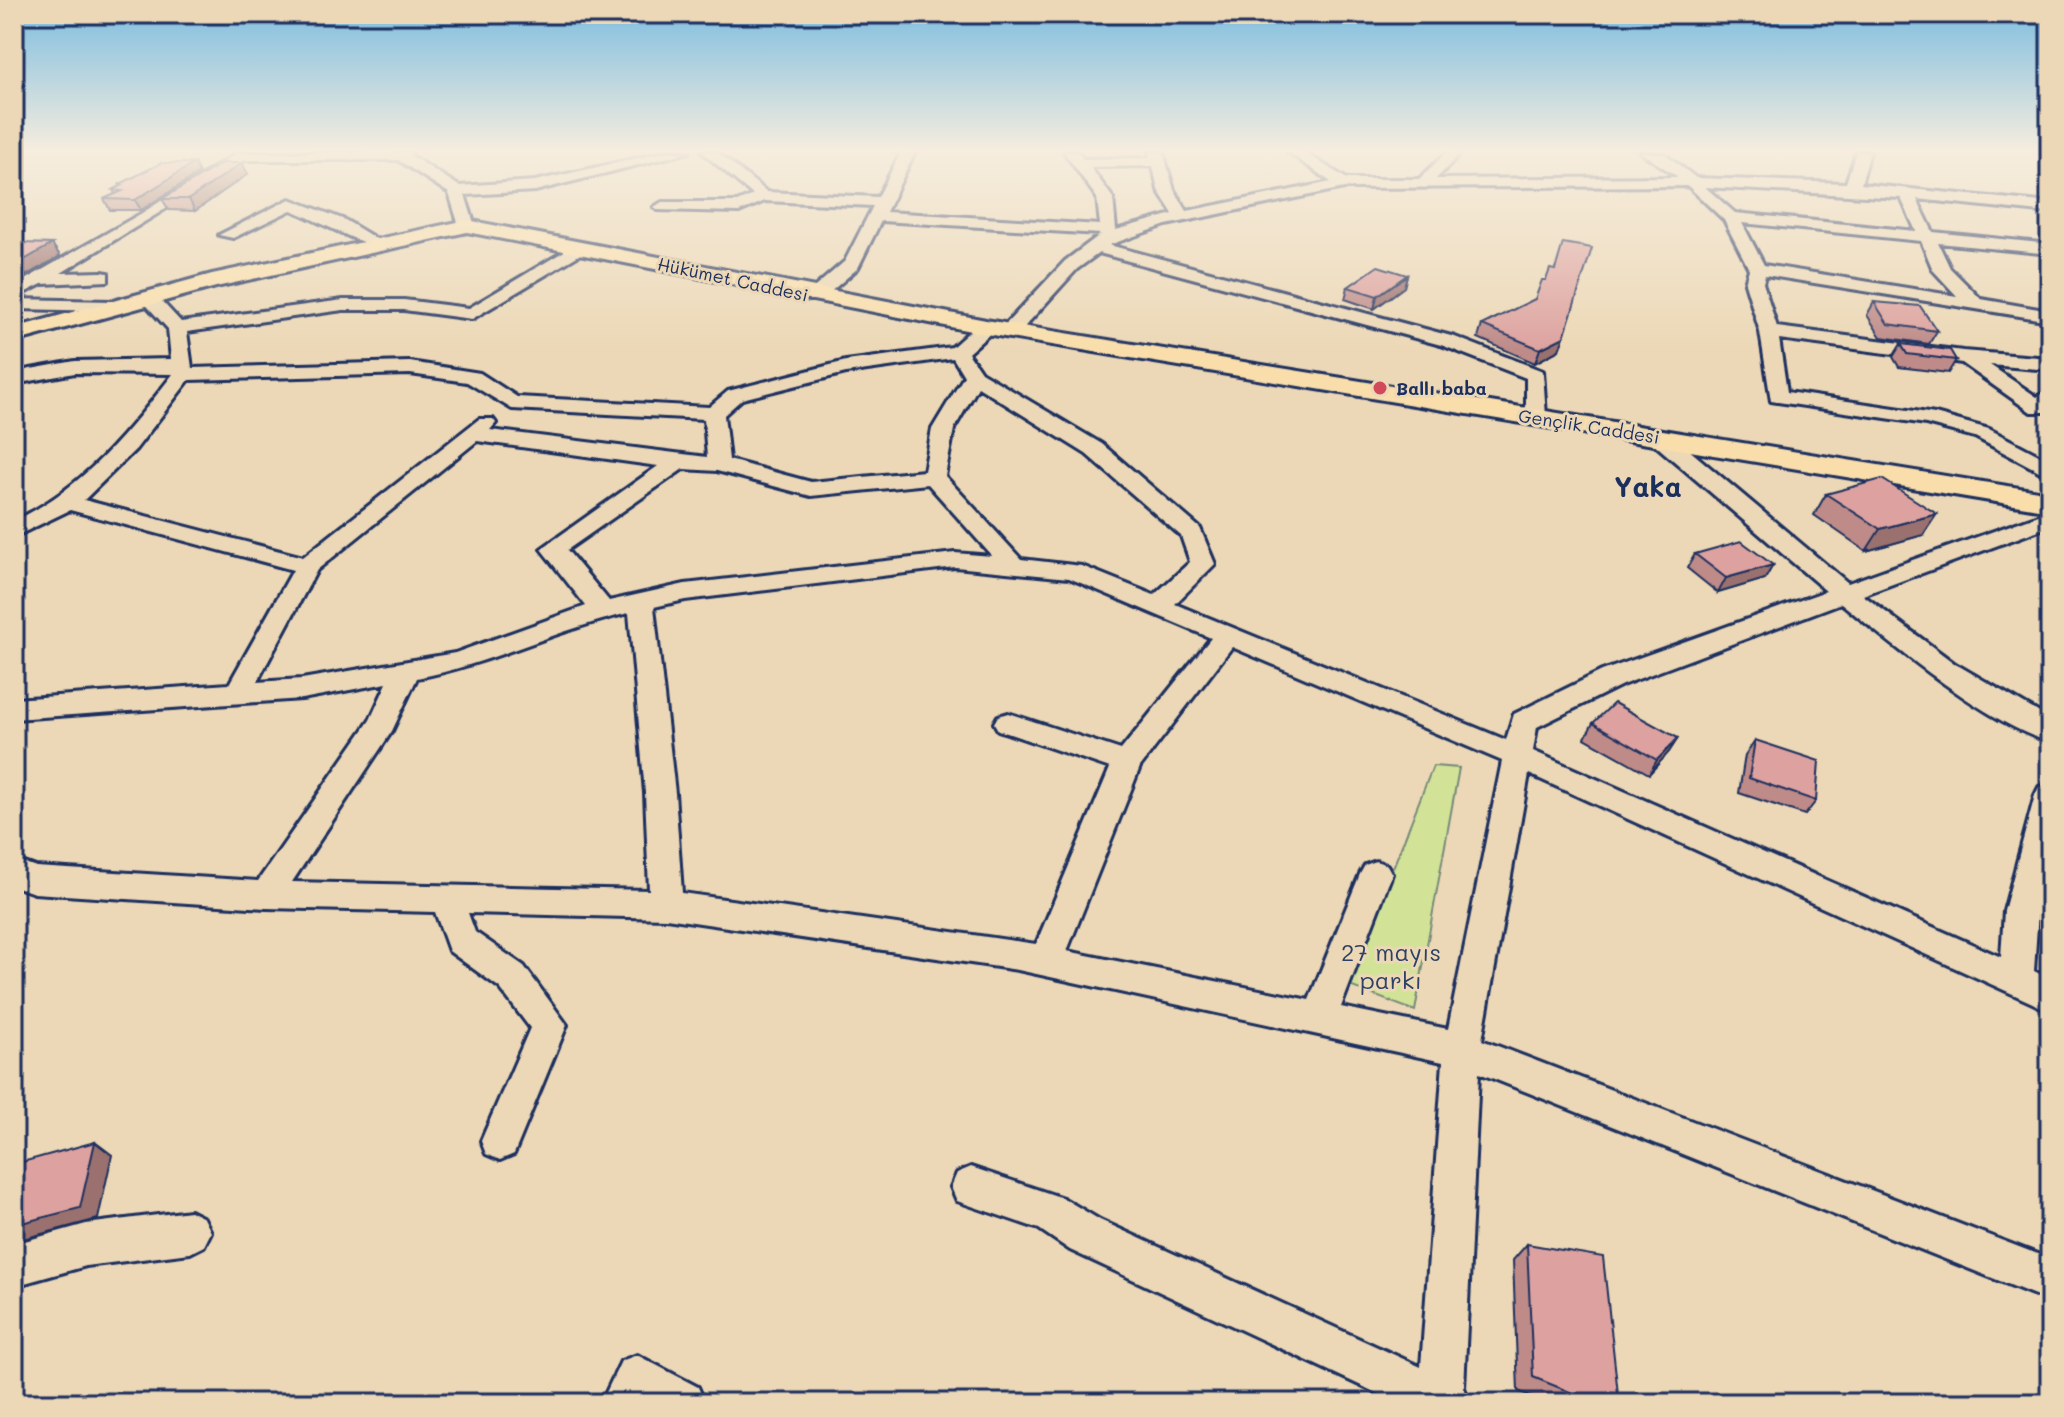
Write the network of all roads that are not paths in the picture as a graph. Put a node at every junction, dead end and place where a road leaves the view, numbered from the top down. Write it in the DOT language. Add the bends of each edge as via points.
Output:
graph roads {
  1 [pos="134,218"];
  2 [pos="261,218"];
  3 [pos="326,218"];
  4 [pos="465,218"];
  5 [pos="875,218"];
  6 [pos="951,218"];
  7 [pos="1105,218"];
  8 [pos="1179,218"];
  9 [pos="1732,218"];
  10 [pos="1742,218"];
  11 [pos="1918,218"];
  12 [pos="467,226"];
  13 [pos="227,235"];
  14 [pos="1927,237"];
  15 [pos="1105,238"];
  16 [pos="377,244"];
  17 [pos="578,248"];
  18 [pos="2050,249"];
  19 [pos="1758,269"];
  20 [pos="102,277"];
  21 [pos="40,279"];
  22 [pos="14,293"];
  23 [pos="815,296"];
  24 [pos="148,297"];
  25 [pos="14,304"];
  26 [pos="1975,304"];
  27 [pos="113,306"];
  28 [pos="2050,316"];
  29 [pos="177,328"];
  30 [pos="998,329"];
  31 [pos="1769,332"];
  32 [pos="14,335"];
  33 [pos="958,352"];
  34 [pos="1966,357"];
  35 [pos="2050,364"];
  36 [pos="182,370"];
  37 [pos="974,376"];
  38 [pos="14,378"];
  39 [pos="2050,395"];
  40 [pos="512,403"];
  41 [pos="714,413"];
  42 [pos="1536,417"];
  43 [pos="472,434"];
  44 [pos="1661,438"];
  45 [pos="678,462"];
  46 [pos="718,464"];
  47 [pos="2050,470"];
  48 [pos="934,477"];
  49 [pos="67,502"];
  50 [pos="2050,502"];
  51 [pos="2050,518"];
  52 [pos="14,530"];
  53 [pos="1013,565"];
  54 [pos="307,566"];
  55 [pos="1842,594"];
  56 [pos="641,602"];
  57 [pos="1156,607"];
  58 [pos="604,611"];
  59 [pos="1226,637"];
  60 [pos="407,670"];
  61 [pos="238,693"];
  62 [pos="14,709"];
  63 [pos="1008,723"];
  64 [pos="2050,732"];
  65 [pos="1517,756"];
  66 [pos="1127,763"];
  67 [pos="2050,795"];
  68 [pos="14,872"];
  69 [pos="1376,874"];
  70 [pos="266,895"];
  71 [pos="447,899"];
  72 [pos="666,904"];
  73 [pos="1046,961"];
  74 [pos="2016,979"];
  75 [pos="2050,995"];
  76 [pos="1319,1019"];
  77 [pos="1462,1049"];
  78 [pos="500,1141"];
  79 [pos="971,1187"];
  80 [pos="190,1232"];
  81 [pos="14,1265"];
  82 [pos="2050,1280"];
  83 [pos="1443,1402"];
  84 [pos="624,1403"];
  85 [pos="682,1403"];
  1 -- 21 [label="street"];
  2 -- 13 [label="street"];
  3 -- 16 [label="street"];
  4 -- 12 [label="street"];
  5 -- 23 [label="street" via="852,264"];
  6 -- 15 [label="street"];
  7 -- 15 [label="street"];
  8 -- 15 [label="street"];
  9 -- 19 [label="street"];
  10 -- 14 [label="street"];
  11 -- 14 [label="street"];
  12 -- 16 [label="main road, Hükümet Caddesi"];
  12 -- 17 [label="main road, Hükümet Caddesi"];
  14 -- 18 [label="street"];
  14 -- 26 [label="street" via="1942,270"];
  15 -- 30 [label="street"];
  15 -- 42 [label="street" via="1448,341 1536,375"];
  16 -- 24 [label="main road, Hükümet Caddesi"];
  17 -- 23 [label="main road, Hükümet Caddesi"];
  17 -- 29 [label="street" via="472,314 404,305 343,305"];
  19 -- 26 [label="street"];
  19 -- 31 [label="street" via="1754,283"];
  20 -- 21 [label="street"];
  21 -- 22 [label="street"];
  23 -- 30 [label="main road, Hükümet Caddesi"];
  24 -- 27 [label="main road, Hükümet Caddesi"];
  24 -- 29 [label="street"];
  25 -- 27 [label="street"];
  26 -- 28 [label="street"];
  27 -- 32 [label="main road, Hükümet Caddesi"];
  29 -- 36 [label="street"];
  30 -- 33 [label="street"];
  30 -- 42 [label="main road, Gençlik Caddesi"];
  31 -- 34 [label="street"];
  31 -- 47 [label="street" via="1778,397 1928,418 1982,433"];
  33 -- 37 [label="street"];
  33 -- 41 [label="street" via="846,367 735,395"];
  34 -- 35 [label="street"];
  34 -- 39 [label="street" via="2038,408"];
  36 -- 38 [label="street" via="75,367"];
  36 -- 40 [label="street" via="410,368 473,377"];
  36 -- 49 [label="street" via="104,474"];
  37 -- 48 [label="street" via="943,429"];
  37 -- 57 [label="street" via="1094,449 1192,533 1203,564"];
  40 -- 41 [label="street"];
  40 -- 43 [label="street"];
  41 -- 46 [label="street"];
  42 -- 44 [label="main road, Gençlik Caddesi"];
  43 -- 45 [label="street"];
  43 -- 54 [label="street"];
  44 -- 50 [label="main road, Gençlik Caddesi"];
  44 -- 55 [label="street"];
  45 -- 46 [label="street"];
  45 -- 58 [label="street" via="553,549"];
  46 -- 48 [label="street" via="811,489"];
  48 -- 53 [label="street"];
  49 -- 52 [label="street" via="51,515"];
  49 -- 54 [label="street"];
  51 -- 55 [label="street"];
  53 -- 56 [label="street" via="955,560 685,592"];
  53 -- 57 [label="street" via="1073,571"];
  54 -- 61 [label="street"];
  55 -- 64 [label="street" via="2017,716"];
  55 -- 65 [label="street" via="1612,678 1537,714 1524,721"];
  56 -- 58 [label="street"];
  56 -- 72 [label="street"];
  57 -- 59 [label="street"];
  58 -- 60 [label="street" via="459,661"];
  59 -- 65 [label="street"];
  59 -- 66 [label="street"];
  60 -- 61 [label="street" via="302,689"];
  60 -- 70 [label="street" via="382,724"];
  61 -- 62 [label="street"];
  63 -- 66 [label="street"];
  65 -- 74 [label="street"];
  65 -- 77 [label="street"];
  66 -- 73 [label="street"];
  67 -- 74 [label="street" via="2021,911"];
  68 -- 70 [label="street" via="34,880"];
  69 -- 76 [label="street"];
  70 -- 71 [label="street"];
  71 -- 72 [label="street"];
  71 -- 78 [label="street" via="461,941 512,977 549,1025"];
  72 -- 73 [label="street"];
  73 -- 76 [label="street"];
  74 -- 75 [label="street"];
  76 -- 77 [label="street"];
  77 -- 82 [label="street"];
  77 -- 83 [label="street"];
  79 -- 83 [label="street" via="1049,1212 1085,1235"];
  80 -- 81 [label="street" via="86,1245"];
  84 -- 85 [label="street" via="637,1377"];
}
